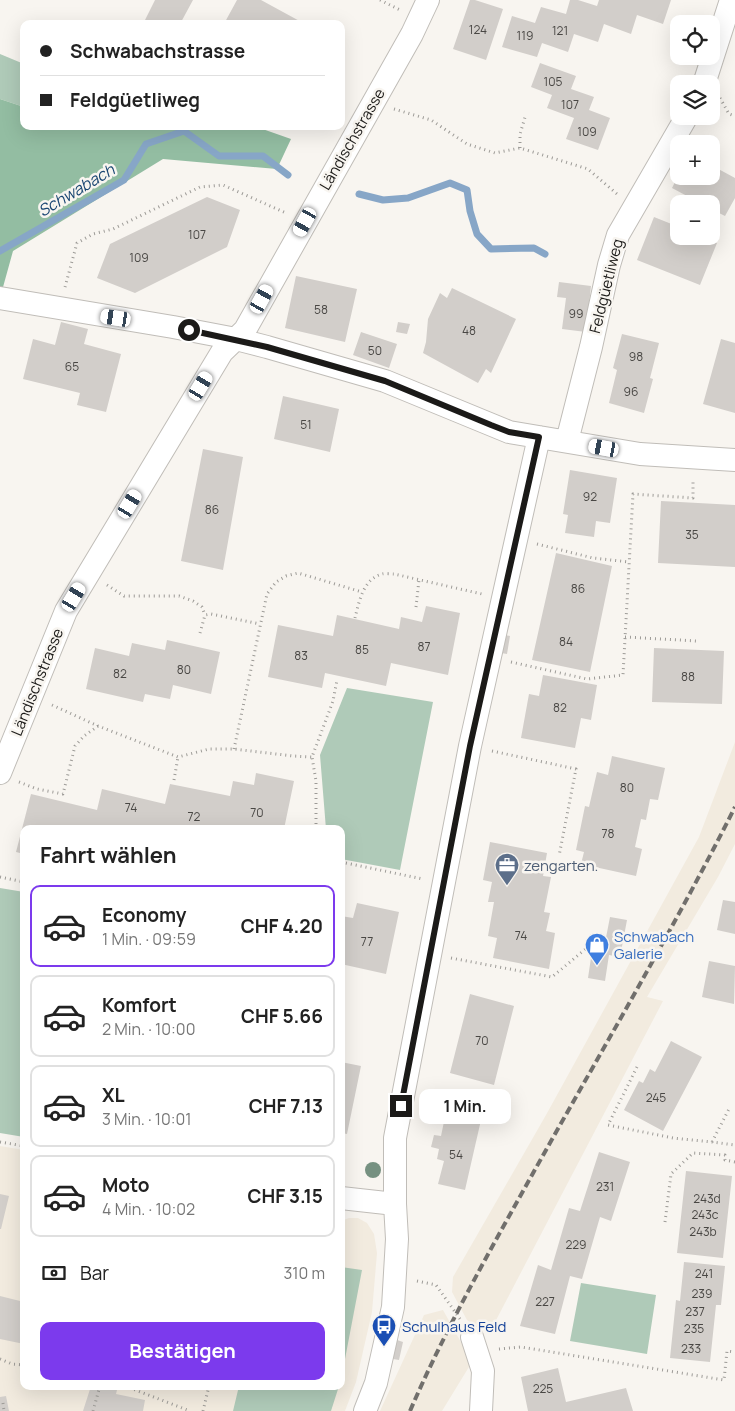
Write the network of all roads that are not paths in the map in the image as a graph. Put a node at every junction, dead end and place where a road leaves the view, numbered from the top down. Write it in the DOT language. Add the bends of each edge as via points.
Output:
graph roads {
  1 [pos="428,0"];
  2 [pos="731,0"];
  3 [pos="707,75"];
  4 [pos="682,125"];
  5 [pos="0,298"];
  6 [pos="236,339"];
  7 [pos="539,437"];
  8 [pos="567,442"];
  9 [pos="735,460"];
  10 [pos="9,777"];
  11 [pos="345,1198"];
  12 [pos="395,1204"];
  13 [pos="474,1345"];
  14 [pos="365,1411"];
  15 [pos="480,1411"];
  1 -- 6 [label="street, Ländischstrasse" via="245,330"];
  2 -- 3 [label="street"];
  4 -- 8 [label="street, Feldgüetliweg" via="618,235"];
  5 -- 6 [label="street"];
  6 -- 7 [label="street" via="385,381 509,432"];
  6 -- 10 [label="street, Ländischstrasse" via="222,352 66,611"];
  7 -- 8 [label="street"];
  7 -- 12 [label="street" via="470,746 395,1138"];
  8 -- 9 [label="street" via="640,454"];
  11 -- 12 [label="street"];
  12 -- 14 [label="street" via="397,1240 393,1307 376,1382"];
  13 -- 15 [label="street" via="483,1370"];
}
